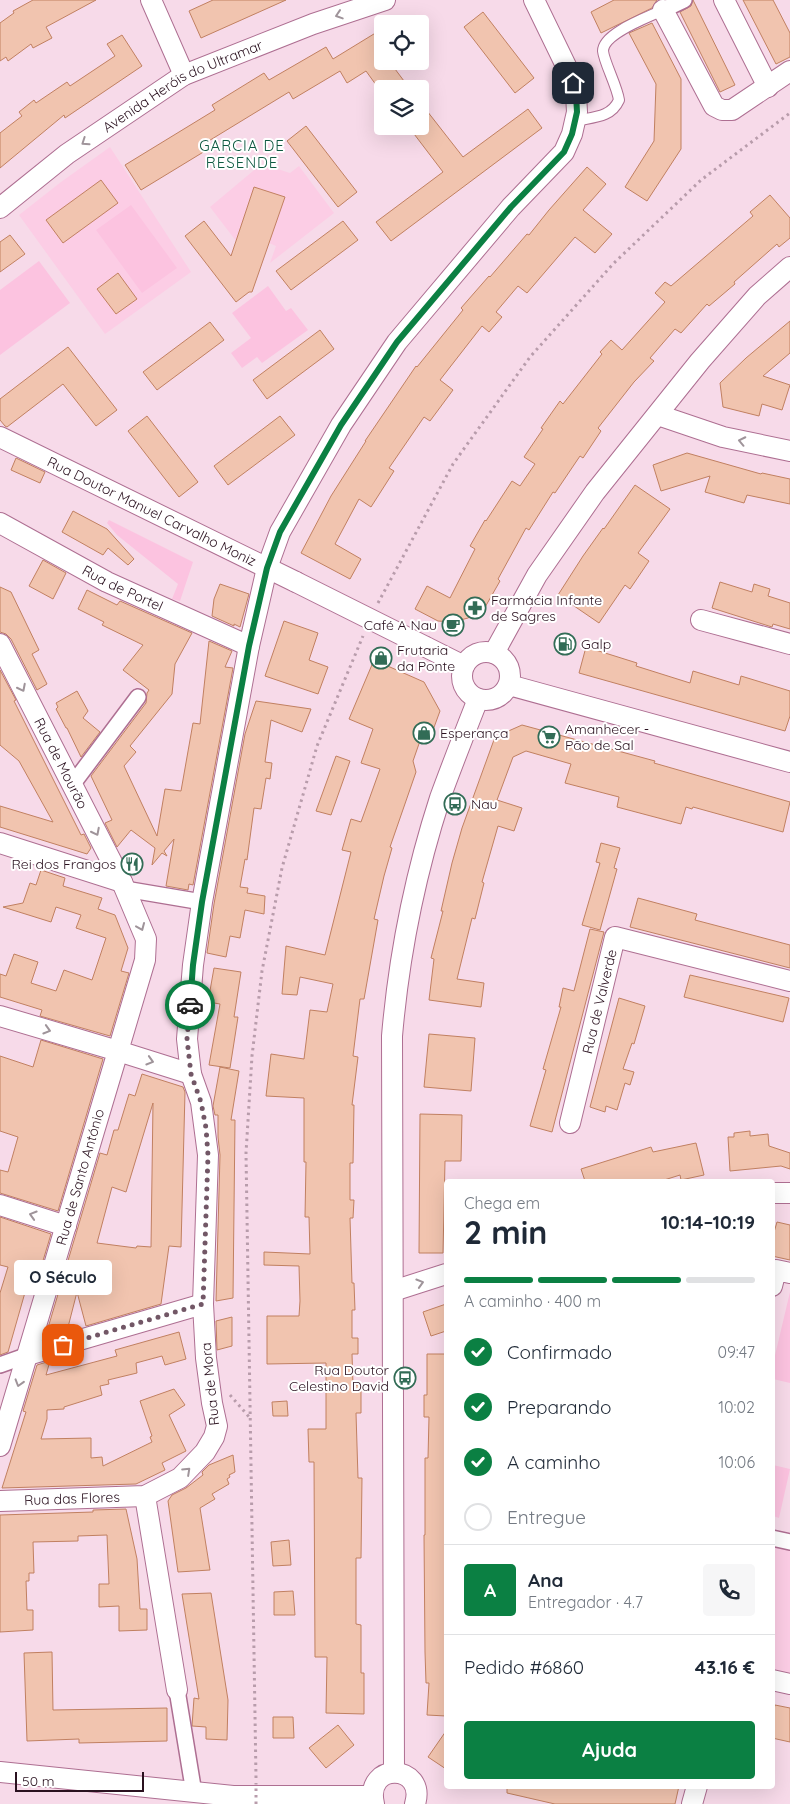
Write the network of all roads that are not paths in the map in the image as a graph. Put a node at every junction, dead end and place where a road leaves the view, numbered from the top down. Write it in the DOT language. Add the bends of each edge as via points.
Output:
graph roads {
  1 [pos="151,0"];
  2 [pos="385,0"];
  3 [pos="684,0"];
  4 [pos="724,0"];
  5 [pos="536,1"];
  6 [pos="663,10"];
  7 [pos="790,71"];
  8 [pos="184,76"];
  9 [pos="768,87"];
  10 [pos="575,121"];
  11 [pos="0,208"];
  12 [pos="790,267"];
  13 [pos="658,415"];
  14 [pos="0,437"];
  15 [pos="790,451"];
  16 [pos="0,523"];
  17 [pos="267,568"];
  18 [pos="701,620"];
  19 [pos="0,644"];
  20 [pos="790,644"];
  21 [pos="249,646"];
  22 [pos="494,653"];
  23 [pos="464,666"];
  24 [pos="509,685"];
  25 [pos="138,697"];
  26 [pos="478,699"];
  27 [pos="790,762"];
  28 [pos="72,785"];
  29 [pos="0,843"];
  30 [pos="124,886"];
  31 [pos="202,902"];
  32 [pos="790,981"];
  33 [pos="0,1016"];
  34 [pos="118,1052"];
  35 [pos="191,1074"];
  36 [pos="570,1123"];
  37 [pos="775,1193"];
  38 [pos="790,1193"];
  39 [pos="0,1205"];
  40 [pos="66,1226"];
  41 [pos="790,1273"];
  42 [pos="775,1274"];
  43 [pos="444,1275"];
  44 [pos="393,1291"];
  45 [pos="203,1304"];
  46 [pos="28,1356"];
  47 [pos="0,1365"];
  48 [pos="0,1446"];
  49 [pos="145,1496"];
  50 [pos="0,1501"];
  51 [pos="775,1539"];
  52 [pos="790,1542"];
  53 [pos="775,1681"];
  54 [pos="790,1684"];
  55 [pos="177,1690"];
  56 [pos="0,1772"];
  57 [pos="394,1772"];
  58 [pos="696,1789"];
  59 [pos="194,1793"];
  60 [pos="373,1800"];
  61 [pos="418,1804"];
  62 [pos="692,1804"];
  1 -- 8 [label="street"];
  2 -- 8 [label="street, Avenida Heróis do Ultramar, one-way" via="313,24"];
  3 -- 6 [label="street"];
  4 -- 9 [label="street"];
  5 -- 10 [label="street" via="569,72 576,94"];
  6 -- 9 [label="street" via="714,106 732,110"];
  6 -- 10 [label="lane" via="615,34 605,43 603,52 619,100 615,109 604,115"];
  7 -- 9 [label="street"];
  8 -- 11 [label="street, Avenida Heróis do Ultramar, one-way" via="67,154"];
  10 -- 17 [label="street" via="564,152 511,207 397,342 341,425 280,532"];
  12 -- 13 [label="street" via="757,296"];
  15 -- 13 [label="street, one-way" via="723,436"];
  13 -- 22 [label="street" via="595,492 537,575"];
  14 -- 17 [label="street, Rua Doutor Manuel Carvalho Moniz"];
  16 -- 21 [label="street, Rua de Portel" via="107,582"];
  17 -- 21 [label="street"];
  17 -- 23 [label="street, Rua Doutor Manuel Carvalho Moniz, bridge"];
  18 -- 20 [label="street"];
  19 -- 28 [label="street, Rua de Mourão, one-way"];
  21 -- 31 [label="street"];
  22 -- 23 [label="street" via="476,654"];
  22 -- 24 [label="street" via="510,670"];
  23 -- 26 [label="street" via="464,686"];
  24 -- 26 [label="street" via="493,699"];
  24 -- 27 [label="street"];
  25 -- 28 [label="street"];
  26 -- 44 [label="street" via="440,798 406,927 397,983 392,1036"];
  28 -- 30 [label="street, Rua de Mourão, one-way"];
  29 -- 30 [label="street"];
  30 -- 31 [label="street"];
  30 -- 34 [label="street, Rua de Mourão, one-way" via="146,939 147,950"];
  31 -- 35 [label="street, Rua de Mora" via="187,1039"];
  32 -- 36 [label="street, Rua de Valverde" via="615,937"];
  33 -- 34 [label="street, one-way"];
  34 -- 35 [label="street, one-way"];
  34 -- 40 [label="street, Rua de Santo António"];
  35 -- 45 [label="street, Rua de Mora" via="201,1102 208,1155"];
  37 -- 38 [label="street"];
  40 -- 39 [label="street, one-way"];
  40 -- 46 [label="street, Rua de Santo António"];
  41 -- 42 [label="street" via="776,1270"];
  44 -- 43 [label="street, one-way"];
  44 -- 57 [label="street"];
  45 -- 46 [label="street"];
  49 -- 45 [label="street, Rua de Mora, one-way" via="180,1478 205,1452 214,1437 217,1426 206,1358"];
  46 -- 47 [label="street"];
  46 -- 48 [label="street, Rua de Santo António, one-way"];
  49 -- 50 [label="street, Rua das Flores"];
  49 -- 55 [label="street"];
  51 -- 52 [label="street"];
  53 -- 54 [label="street"];
  55 -- 59 [label="street"];
  56 -- 59 [label="street"];
  57 -- 60 [label="street" via="378,1779"];
  57 -- 61 [label="street" via="410,1778 416,1786"];
  58 -- 62 [label="street"];
  59 -- 60 [label="street"];
}
